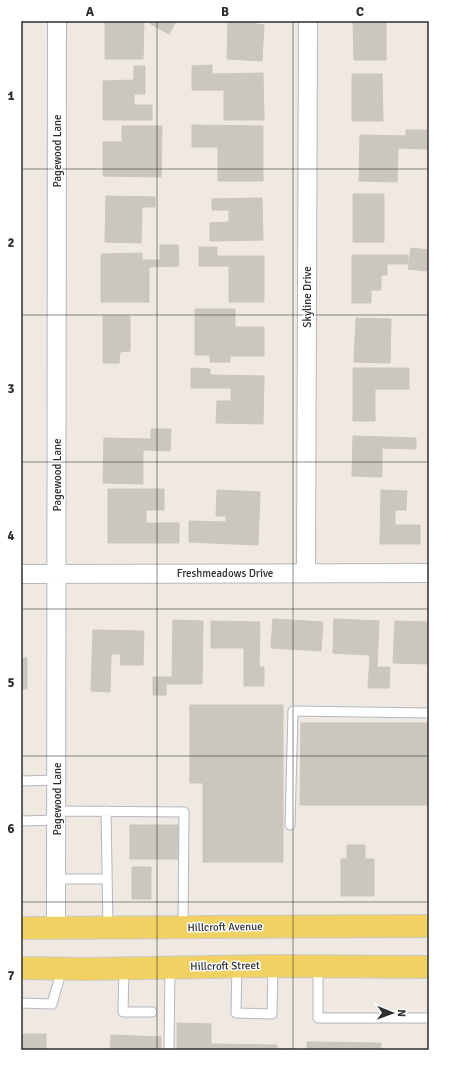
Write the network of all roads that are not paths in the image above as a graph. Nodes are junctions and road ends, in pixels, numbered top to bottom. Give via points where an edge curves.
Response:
1 (57, 21) edge
2 (308, 21) edge
3 (306, 573) junction
4 (429, 573) edge
5 (21, 574) edge
6 (57, 574) junction
7 (429, 712) edge
8 (57, 780) junction
9 (21, 781) edge
10 (106, 811) junction
11 (57, 815) junction
12 (21, 821) edge
13 (290, 825) dead end
14 (56, 879) junction
15 (107, 879) junction
16 (429, 926) edge
17 (21, 928) edge
18 (108, 928) junction
19 (183, 928) junction
20 (56, 929) junction
21 (238, 966) junction
22 (273, 966) junction
23 (318, 966) junction
24 (170, 967) junction
25 (429, 967) edge
26 (21, 968) edge
27 (124, 968) junction
28 (62, 969) junction
29 (21, 1003) edge
30 (152, 1012) dead end
31 (429, 1018) edge
32 (169, 1050) edge

1 - 6 street, Pagewood Lane
2 - 3 street, Skyline Drive
3 - 4 street, Freshmeadows Drive
3 - 6 street, Freshmeadows Drive
5 - 6 street, Freshmeadows Drive
6 - 8 street, Pagewood Lane
7 - 13 lane via 293,711
8 - 9 lane
8 - 11 street, Pagewood Lane
10 - 11 lane
10 - 15 lane
10 - 19 lane via 184,812
11 - 12 lane
11 - 14 street, Pagewood Lane
14 - 15 lane
14 - 20 street, Pagewood Lane
15 - 18 lane
16 - 19 main road, Hillcroft Avenue
17 - 20 main road, Hillcroft Avenue
18 - 19 main road, Hillcroft Avenue
18 - 20 main road, Hillcroft Avenue
21 - 22 main road, Hillcroft Street
21 - 22 lane via 236,1013 272,1014
21 - 24 main road, Hillcroft Street
22 - 23 main road, Hillcroft Street
23 - 25 main road, Hillcroft Street
23 - 31 lane via 318,1018
24 - 27 main road, Hillcroft Street
24 - 32 lane
26 - 28 main road, Hillcroft Street
27 - 28 main road, Hillcroft Street
27 - 30 lane via 122,1012
28 - 29 lane via 52,1004

